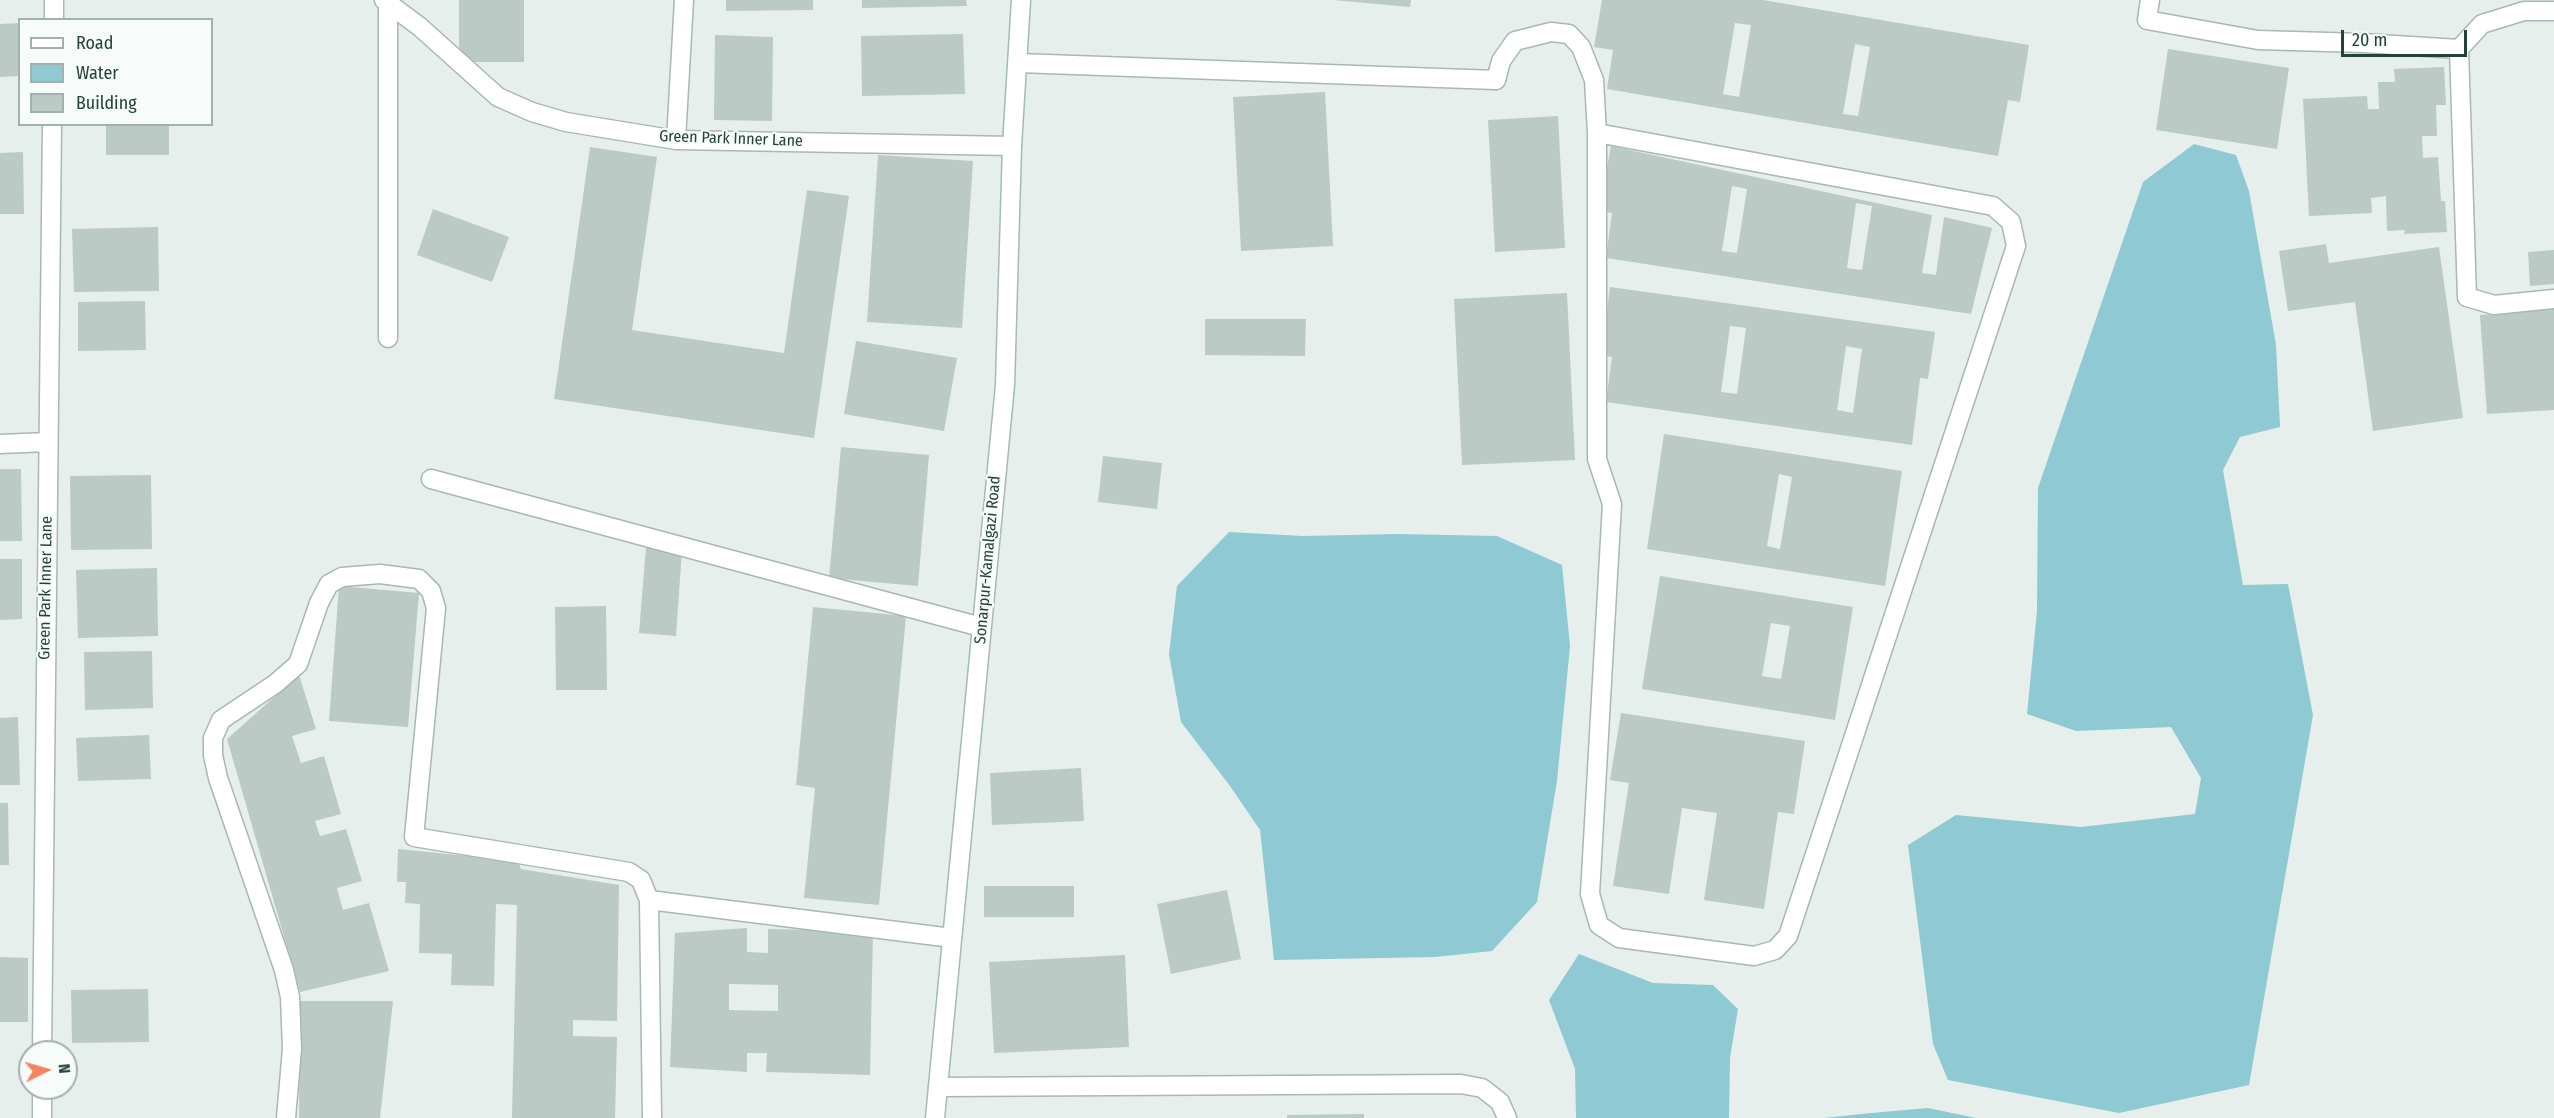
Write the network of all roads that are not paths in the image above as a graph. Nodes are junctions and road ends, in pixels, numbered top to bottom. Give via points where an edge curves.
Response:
1 (54, 0) edge
2 (684, 0) edge
3 (1022, 0) edge
4 (2150, 0) edge
5 (387, 1) edge
6 (2554, 11) edge
7 (54, 18) edge
8 (2459, 49) junction
9 (1018, 63) junction
10 (52, 126) edge
11 (1597, 132) junction
12 (676, 140) junction
13 (1012, 146) junction
14 (2554, 299) edge
15 (388, 338) dead end
16 (48, 442) junction
17 (0, 444) edge
18 (431, 479) dead end
19 (981, 627) junction
20 (649, 900) junction
21 (952, 938) junction
22 (42, 1040) edge
23 (938, 1087) junction
24 (42, 1100) edge
25 (42, 1118) edge
26 (286, 1118) edge
27 (652, 1118) edge
28 (935, 1118) edge
29 (1507, 1118) edge

1 - 7 street
2 - 12 street
3 - 9 street, Sonarpur-Kamalgazi Road
4 - 8 street via 2147,20 2258,40
5 - 12 street, Green Park Inner Lane via 498,97 566,122
5 - 15 street
6 - 8 street via 2524,10 2482,24
8 - 14 street via 2467,297 2494,305
9 - 11 street via 1496,80 1501,61 1515,40 1551,32 1569,34 1581,47 1594,80
9 - 13 street, Sonarpur-Kamalgazi Road
10 - 16 street, Green Park Inner Lane
11 - 11 street via 1597,459 1612,504 1590,894 1599,924 1619,938 1754,956 1775,950 1788,936 2016,246 2011,222 1993,206
12 - 13 street, Green Park Inner Lane
13 - 19 street, Sonarpur-Kamalgazi Road via 1005,385
16 - 17 street
16 - 22 street, Green Park Inner Lane
18 - 19 street
19 - 21 street, Sonarpur-Kamalgazi Road
20 - 21 street
20 - 26 street via 641,880 629,872 414,837 436,608 430,591 419,579 380,574 342,578 329,584 298,664 221,720 213,738 218,778 285,970 292,1049
20 - 27 street
21 - 23 street, Sonarpur-Kamalgazi Road
23 - 28 street, Sonarpur-Kamalgazi Road
23 - 29 street via 1461,1084 1482,1088 1500,1102
24 - 25 street

